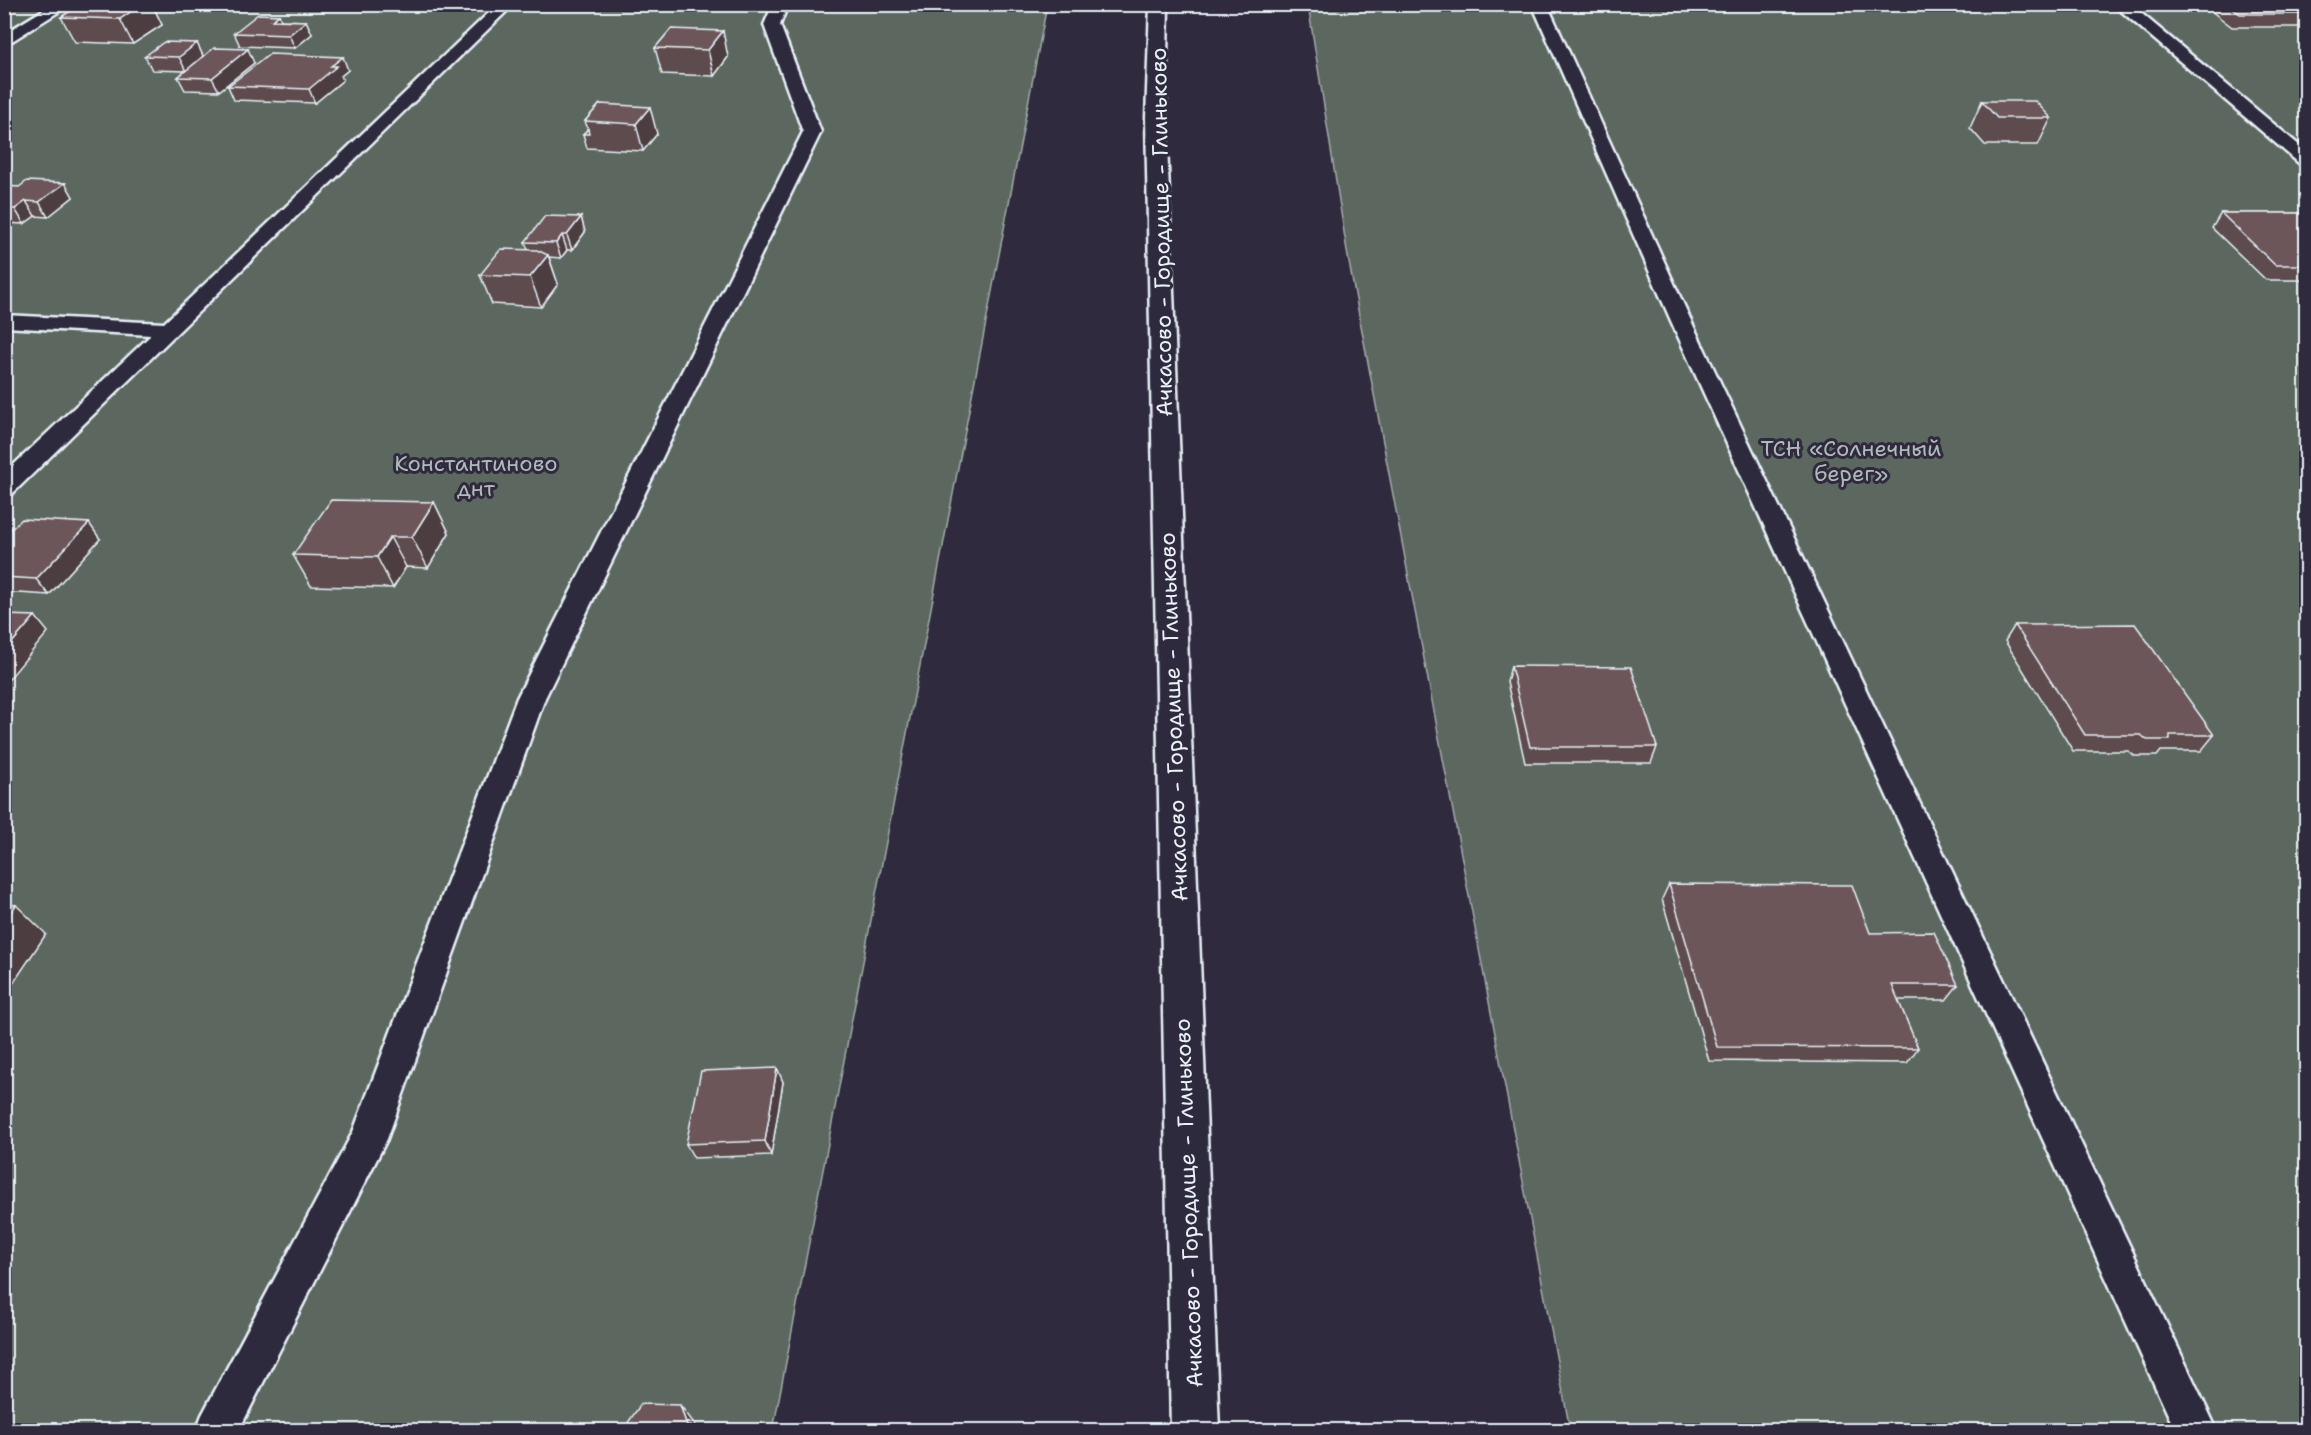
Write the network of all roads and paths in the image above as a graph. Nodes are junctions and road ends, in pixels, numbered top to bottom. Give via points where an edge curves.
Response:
1 (64, 4) edge
2 (507, 4) edge
3 (781, 4) edge
4 (1159, 4) edge
5 (1539, 4) edge
6 (2120, 4) edge
7 (4, 41) edge
8 (2307, 160) edge
9 (4, 321) edge
10 (167, 329) junction
11 (4, 488) edge
12 (217, 1431) edge
13 (1195, 1431) edge
14 (2196, 1431) edge

1 - 7 lane
2 - 10 lane
3 - 12 lane via 772,25 812,132 531,698 369,1138
4 - 13 street, Ачкасово - Городище - Глиньково via 1156,118
5 - 14 lane via 1682,323
6 - 8 lane
9 - 10 lane
10 - 11 lane

